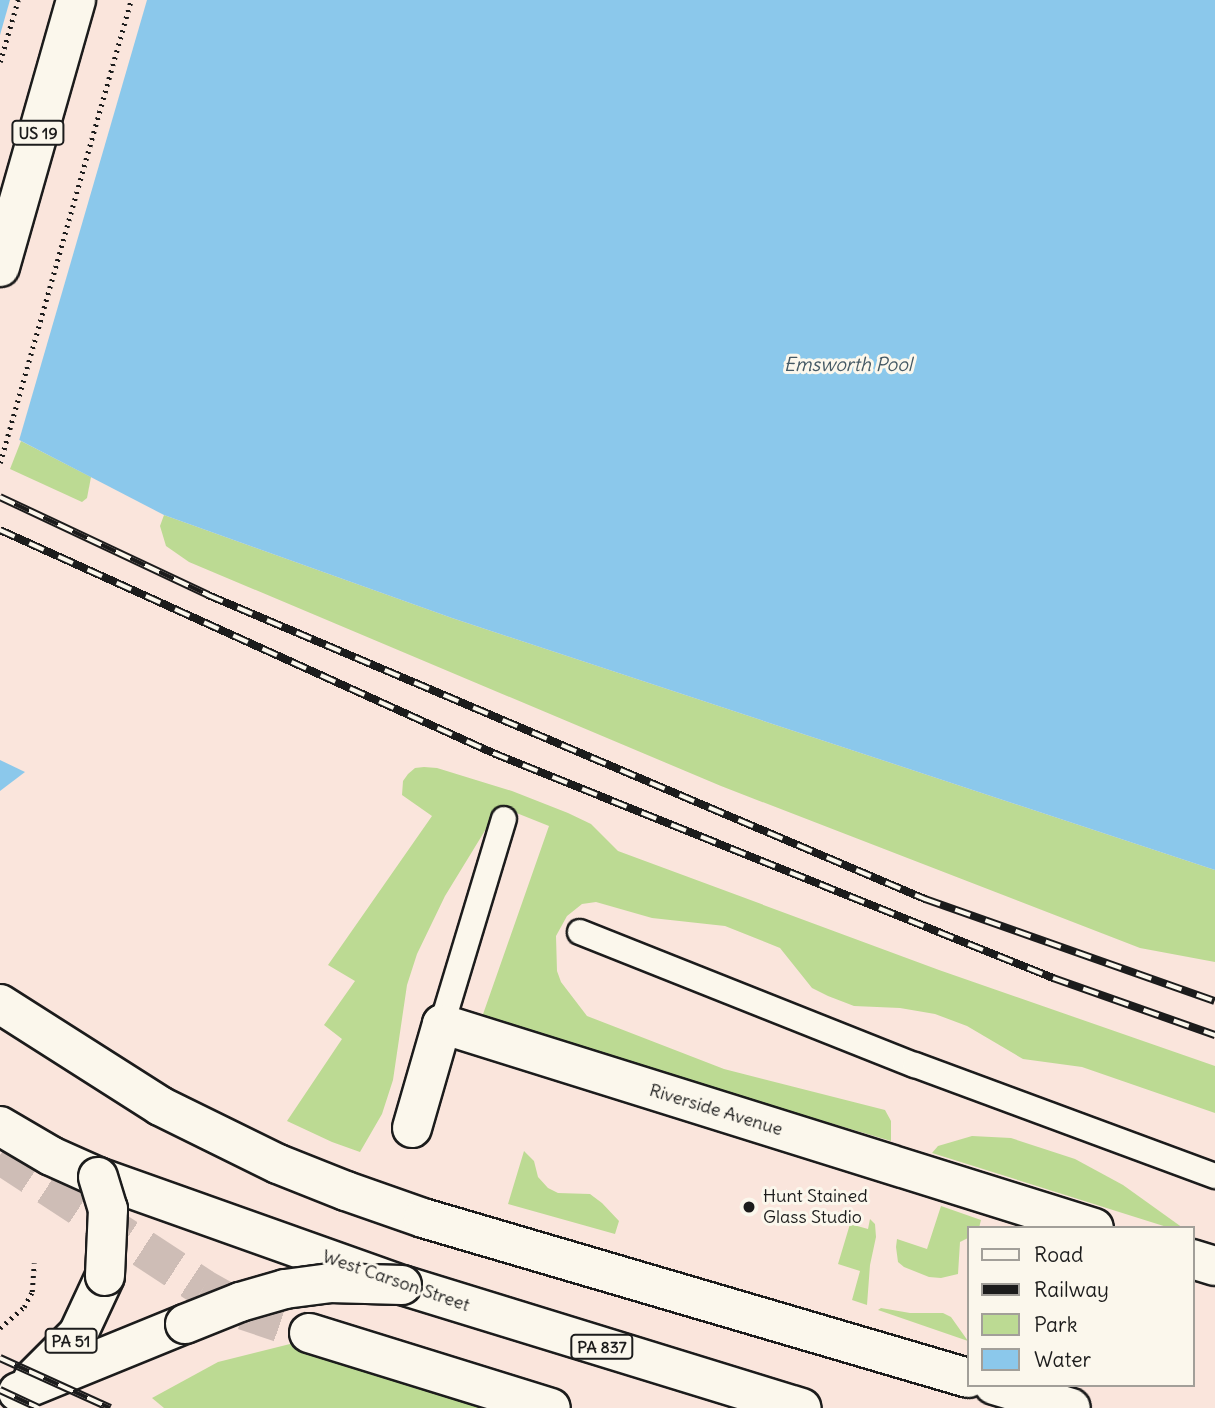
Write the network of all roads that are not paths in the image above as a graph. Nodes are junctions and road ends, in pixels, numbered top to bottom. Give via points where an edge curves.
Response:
1 (76, 0) edge
2 (0, 267) edge
3 (504, 819) dead end
4 (580, 932) dead end
5 (0, 1004) edge
6 (442, 1024) junction
7 (0, 1126) edge
8 (412, 1128) dead end
9 (1215, 1176) edge
10 (98, 1177) junction
11 (1088, 1226) edge
12 (1194, 1260) edge
13 (1215, 1266) edge
14 (402, 1285) junction
15 (309, 1334) tunnel mouth
16 (967, 1378) edge
17 (1001, 1387) edge
18 (18, 1392) joint
19 (551, 1408) edge
20 (802, 1408) edge
21 (1071, 1408) edge

1 - 2 main road, US 19
3 - 6 lane
4 - 9 lane via 915,1065
5 - 16 main road via 160,1106 346,1191 423,1218
6 - 8 main road
6 - 11 main road, Riverside Avenue
7 - 10 main road, West Carson Street
10 - 14 main road, West Carson Street / PA 837, bridge
10 - 18 main road, PA 51, bridge via 108,1209 105,1276 78,1334
12 - 13 main road
14 - 18 main road, PA 837, bridge via 330,1283 285,1289 240,1302
14 - 20 main road, West Carson Street / PA 837
15 - 19 main road
17 - 21 main road

